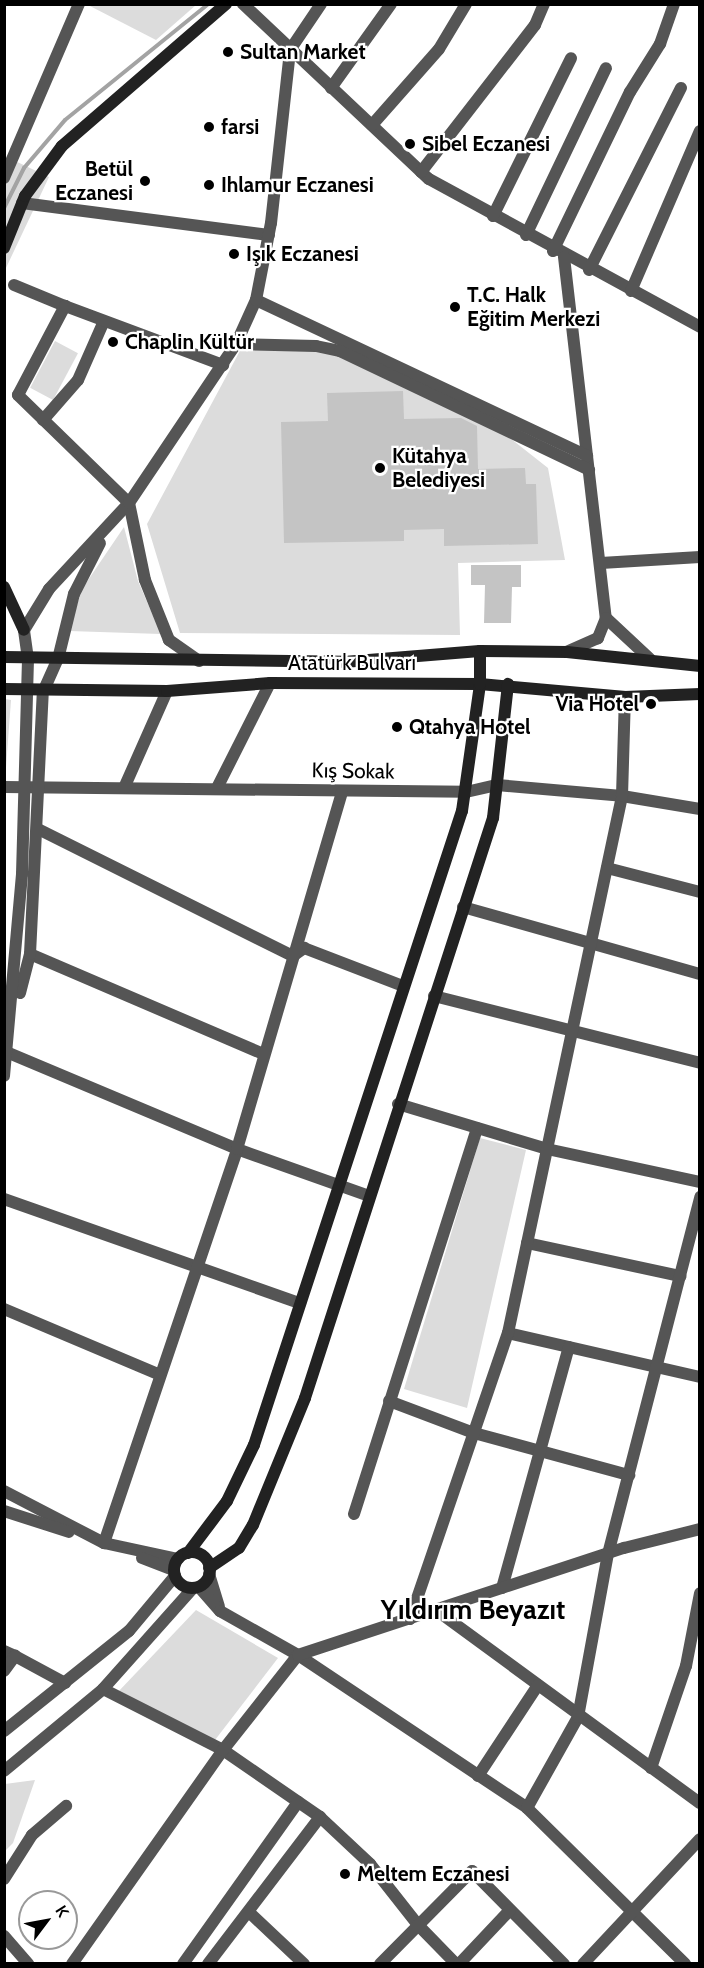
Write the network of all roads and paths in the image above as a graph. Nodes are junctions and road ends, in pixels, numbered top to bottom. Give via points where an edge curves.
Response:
1 (79, 4) edge
2 (226, 4) edge
3 (243, 4) edge
4 (321, 4) edge
5 (391, 4) edge
6 (466, 4) edge
7 (544, 4) edge
8 (674, 4) edge
9 (290, 50) junction
10 (571, 58) dead end
11 (606, 68) dead end
12 (331, 88) junction
13 (681, 88) dead end
14 (372, 125) junction
15 (699, 131) edge
16 (9, 158) edge
17 (421, 172) junction
18 (4, 178) edge
19 (22, 203) junction
20 (493, 216) junction
21 (269, 235) junction
22 (526, 235) junction
23 (4, 248) edge
24 (559, 254) junction
25 (589, 270) junction
26 (14, 285) dead end
27 (631, 291) junction
28 (256, 300) junction
29 (64, 306) junction
30 (104, 321) junction
31 (699, 327) edge
32 (236, 344) junction
33 (223, 365) junction
34 (44, 420) junction
35 (587, 456) junction
36 (589, 470) junction
37 (129, 503) junction
38 (106, 532) junction
39 (699, 557) edge
40 (601, 563) junction
41 (4, 587) edge
42 (606, 618) junction
43 (24, 630) junction
44 (480, 651) junction
45 (567, 652) junction
46 (4, 657) edge
47 (28, 659) junction
48 (58, 659) junction
49 (650, 659) junction
50 (199, 661) junction
51 (699, 666) edge
52 (270, 683) junction
53 (480, 684) junction
54 (508, 684) junction
55 (4, 689) edge
56 (27, 690) junction
57 (167, 691) junction
58 (43, 692) junction
59 (699, 694) edge
60 (625, 697) junction
61 (497, 785) junction
62 (24, 786) junction
63 (218, 786) junction
64 (4, 787) edge
65 (40, 787) junction
66 (124, 788) junction
67 (342, 792) junction
68 (466, 792) junction
69 (622, 796) junction
70 (699, 809) edge
71 (38, 829) junction
72 (607, 868) junction
73 (699, 892) edge
74 (463, 907) junction
75 (591, 945) junction
76 (30, 954) junction
77 (292, 956) junction
78 (699, 974) edge
79 (403, 986) junction
80 (434, 996) junction
81 (12, 1022) junction
82 (572, 1031) junction
83 (7, 1052) edge
84 (263, 1054) junction
85 (699, 1063) edge
86 (4, 1076) edge
87 (398, 1104) junction
88 (477, 1128) junction
89 (237, 1149) junction
90 (547, 1149) junction
91 (699, 1182) edge
92 (336, 1188) junction
93 (369, 1196) junction
94 (699, 1197) edge
95 (4, 1199) edge
96 (527, 1243) junction
97 (197, 1268) junction
98 (680, 1276) junction
99 (300, 1303) junction
100 (4, 1309) edge
101 (508, 1334) junction
102 (569, 1347) junction
103 (657, 1368) junction
104 (160, 1375) junction
105 (699, 1377) edge
106 (389, 1401) junction
107 (474, 1433) junction
108 (540, 1452) junction
109 (629, 1475) junction
110 (4, 1491) edge
111 (4, 1511) edge
112 (354, 1514) dead end
113 (699, 1529) edge
114 (104, 1543) junction
115 (608, 1554) junction
116 (179, 1564) junction
117 (209, 1571) junction
118 (196, 1587) junction
119 (502, 1588) junction
120 (699, 1593) edge
121 (436, 1610) junction
122 (220, 1611) junction
123 (410, 1619) junction
124 (10, 1654) edge
125 (298, 1655) junction
126 (4, 1671) edge
127 (65, 1683) junction
128 (538, 1685) junction
129 (103, 1689) junction
130 (578, 1717) junction
131 (4, 1731) edge
132 (223, 1750) junction
133 (651, 1768) junction
134 (4, 1771) edge
135 (478, 1776) junction
136 (298, 1802) junction
137 (699, 1803) edge
138 (66, 1806) dead end
139 (527, 1808) junction
140 (320, 1817) junction
141 (699, 1839) edge
142 (4, 1879) edge
143 (510, 1910) junction
144 (250, 1914) junction
145 (632, 1916) junction
146 (418, 1925) junction
147 (4, 1936) edge
148 (28, 1964) edge
149 (72, 1964) edge
150 (183, 1964) edge
151 (208, 1964) edge
152 (304, 1964) edge
153 (380, 1964) edge
154 (458, 1964) edge
155 (564, 1964) edge
156 (583, 1964) edge
157 (685, 1964) edge

1 - 16 street
2 - 19 street via 62,147
3 - 9 street
4 - 9 street
5 - 12 street
6 - 14 street via 440,49
7 - 17 street via 535,25
8 - 24 street via 660,44 630,92
9 - 12 street
9 - 21 street
10 - 20 street
11 - 22 street
12 - 14 street
13 - 25 street
14 - 17 street
15 - 27 street
16 - 18 street
17 - 20 street
19 - 21 street
19 - 23 street
20 - 22 street
21 - 28 street
22 - 24 street
24 - 25 street
24 - 35 street
25 - 27 street
26 - 29 street
27 - 31 street
28 - 32 street
28 - 35 street
29 - 30 street
29 - 34 street via 18,395
30 - 33 street
30 - 34 street via 78,380
32 - 33 street
32 - 36 street via 316,346 339,351
33 - 37 street
34 - 37 street
35 - 36 street
36 - 40 street
37 - 38 street
37 - 50 street via 145,580 169,640
38 - 43 street via 49,590
38 - 48 street via 74,594
39 - 40 street
40 - 42 street
41 - 43 street
42 - 45 street via 598,638
42 - 49 street
43 - 47 street
44 - 45 street, Atatürk Bulvarı
44 - 50 street, Atatürk Bulvarı via 344,662
44 - 53 street
45 - 49 street, Atatürk Bulvarı
46 - 47 street, Atatürk Bulvarı
47 - 48 street, Atatürk Bulvarı
47 - 56 street
48 - 50 street, Atatürk Bulvarı
48 - 58 street
49 - 51 street, Atatürk Bulvarı
52 - 53 street, Atatürk Bulvarı
52 - 57 street, Atatürk Bulvarı
52 - 63 street
53 - 54 street, Atatürk Bulvarı
53 - 68 street
54 - 60 street, Atatürk Bulvarı
54 - 61 street
55 - 56 street, Atatürk Bulvarı
56 - 58 street, Atatürk Bulvarı
56 - 62 street
57 - 58 street, Atatürk Bulvarı
57 - 66 street
58 - 65 street
59 - 60 street, Atatürk Bulvarı
60 - 69 street
61 - 68 street, Kış Sokak
61 - 69 street, Kış Sokak
61 - 74 street via 492,818
62 - 64 street, Kış Sokak
62 - 65 street, Kış Sokak
62 - 81 street
63 - 66 street, Kış Sokak
63 - 67 street, Kış Sokak
65 - 66 street, Kış Sokak
65 - 71 street
67 - 68 street, Kış Sokak
67 - 77 street
68 - 79 street
69 - 70 street, Kış Sokak
69 - 72 street
71 - 76 street
71 - 77 street
72 - 73 street
72 - 75 street
74 - 75 street
74 - 80 street
75 - 78 street
75 - 82 street
76 - 81 street
76 - 84 street
77 - 79 street via 304,948
77 - 84 street
79 - 92 street
80 - 82 street
80 - 87 street
81 - 83 street
82 - 85 street
82 - 90 street
83 - 86 street
83 - 89 street
84 - 89 street
87 - 88 street
87 - 93 street
88 - 90 street
88 - 106 street
89 - 92 street
89 - 97 street
90 - 91 street
90 - 96 street
92 - 93 street
92 - 99 street
93 - 117 street via 305,1398 254,1525 239,1548
94 - 98 street
95 - 97 street
96 - 98 street
96 - 101 street
97 - 99 street
97 - 104 street
98 - 103 street
99 - 116 street via 241,1475
100 - 104 street
101 - 102 street
101 - 107 street
102 - 103 street
102 - 108 street
103 - 105 street
103 - 109 street
104 - 114 street
106 - 107 street
106 - 112 street
107 - 108 street
107 - 123 street
108 - 109 street
108 - 119 street
109 - 115 street
110 - 114 street
111 - 114 street
113 - 115 street
114 - 116 street
115 - 119 street
115 - 130 street
116 - 117 street via 199,1554
116 - 118 street via 182,1585
116 - 127 street via 129,1631
117 - 118 street
117 - 122 street
118 - 122 street
118 - 129 street
119 - 121 street
120 - 133 street via 686,1666
121 - 123 street
121 - 128 street
122 - 125 street
123 - 125 street
124 - 126 street
124 - 127 street
125 - 132 street
125 - 135 street
127 - 131 street
128 - 130 street
128 - 135 street
129 - 132 street
129 - 134 street
130 - 133 street
130 - 139 street
132 - 136 street
132 - 149 street
133 - 137 street
135 - 139 street
136 - 140 street
136 - 150 street
138 - 142 street via 32,1835
139 - 145 street
140 - 144 street
140 - 146 street via 370,1864
141 - 145 street
143 - 146 street via 472,1871
143 - 154 street
143 - 155 street
144 - 151 street
144 - 152 street
145 - 156 street
145 - 157 street
146 - 153 street
146 - 154 street
147 - 148 street

